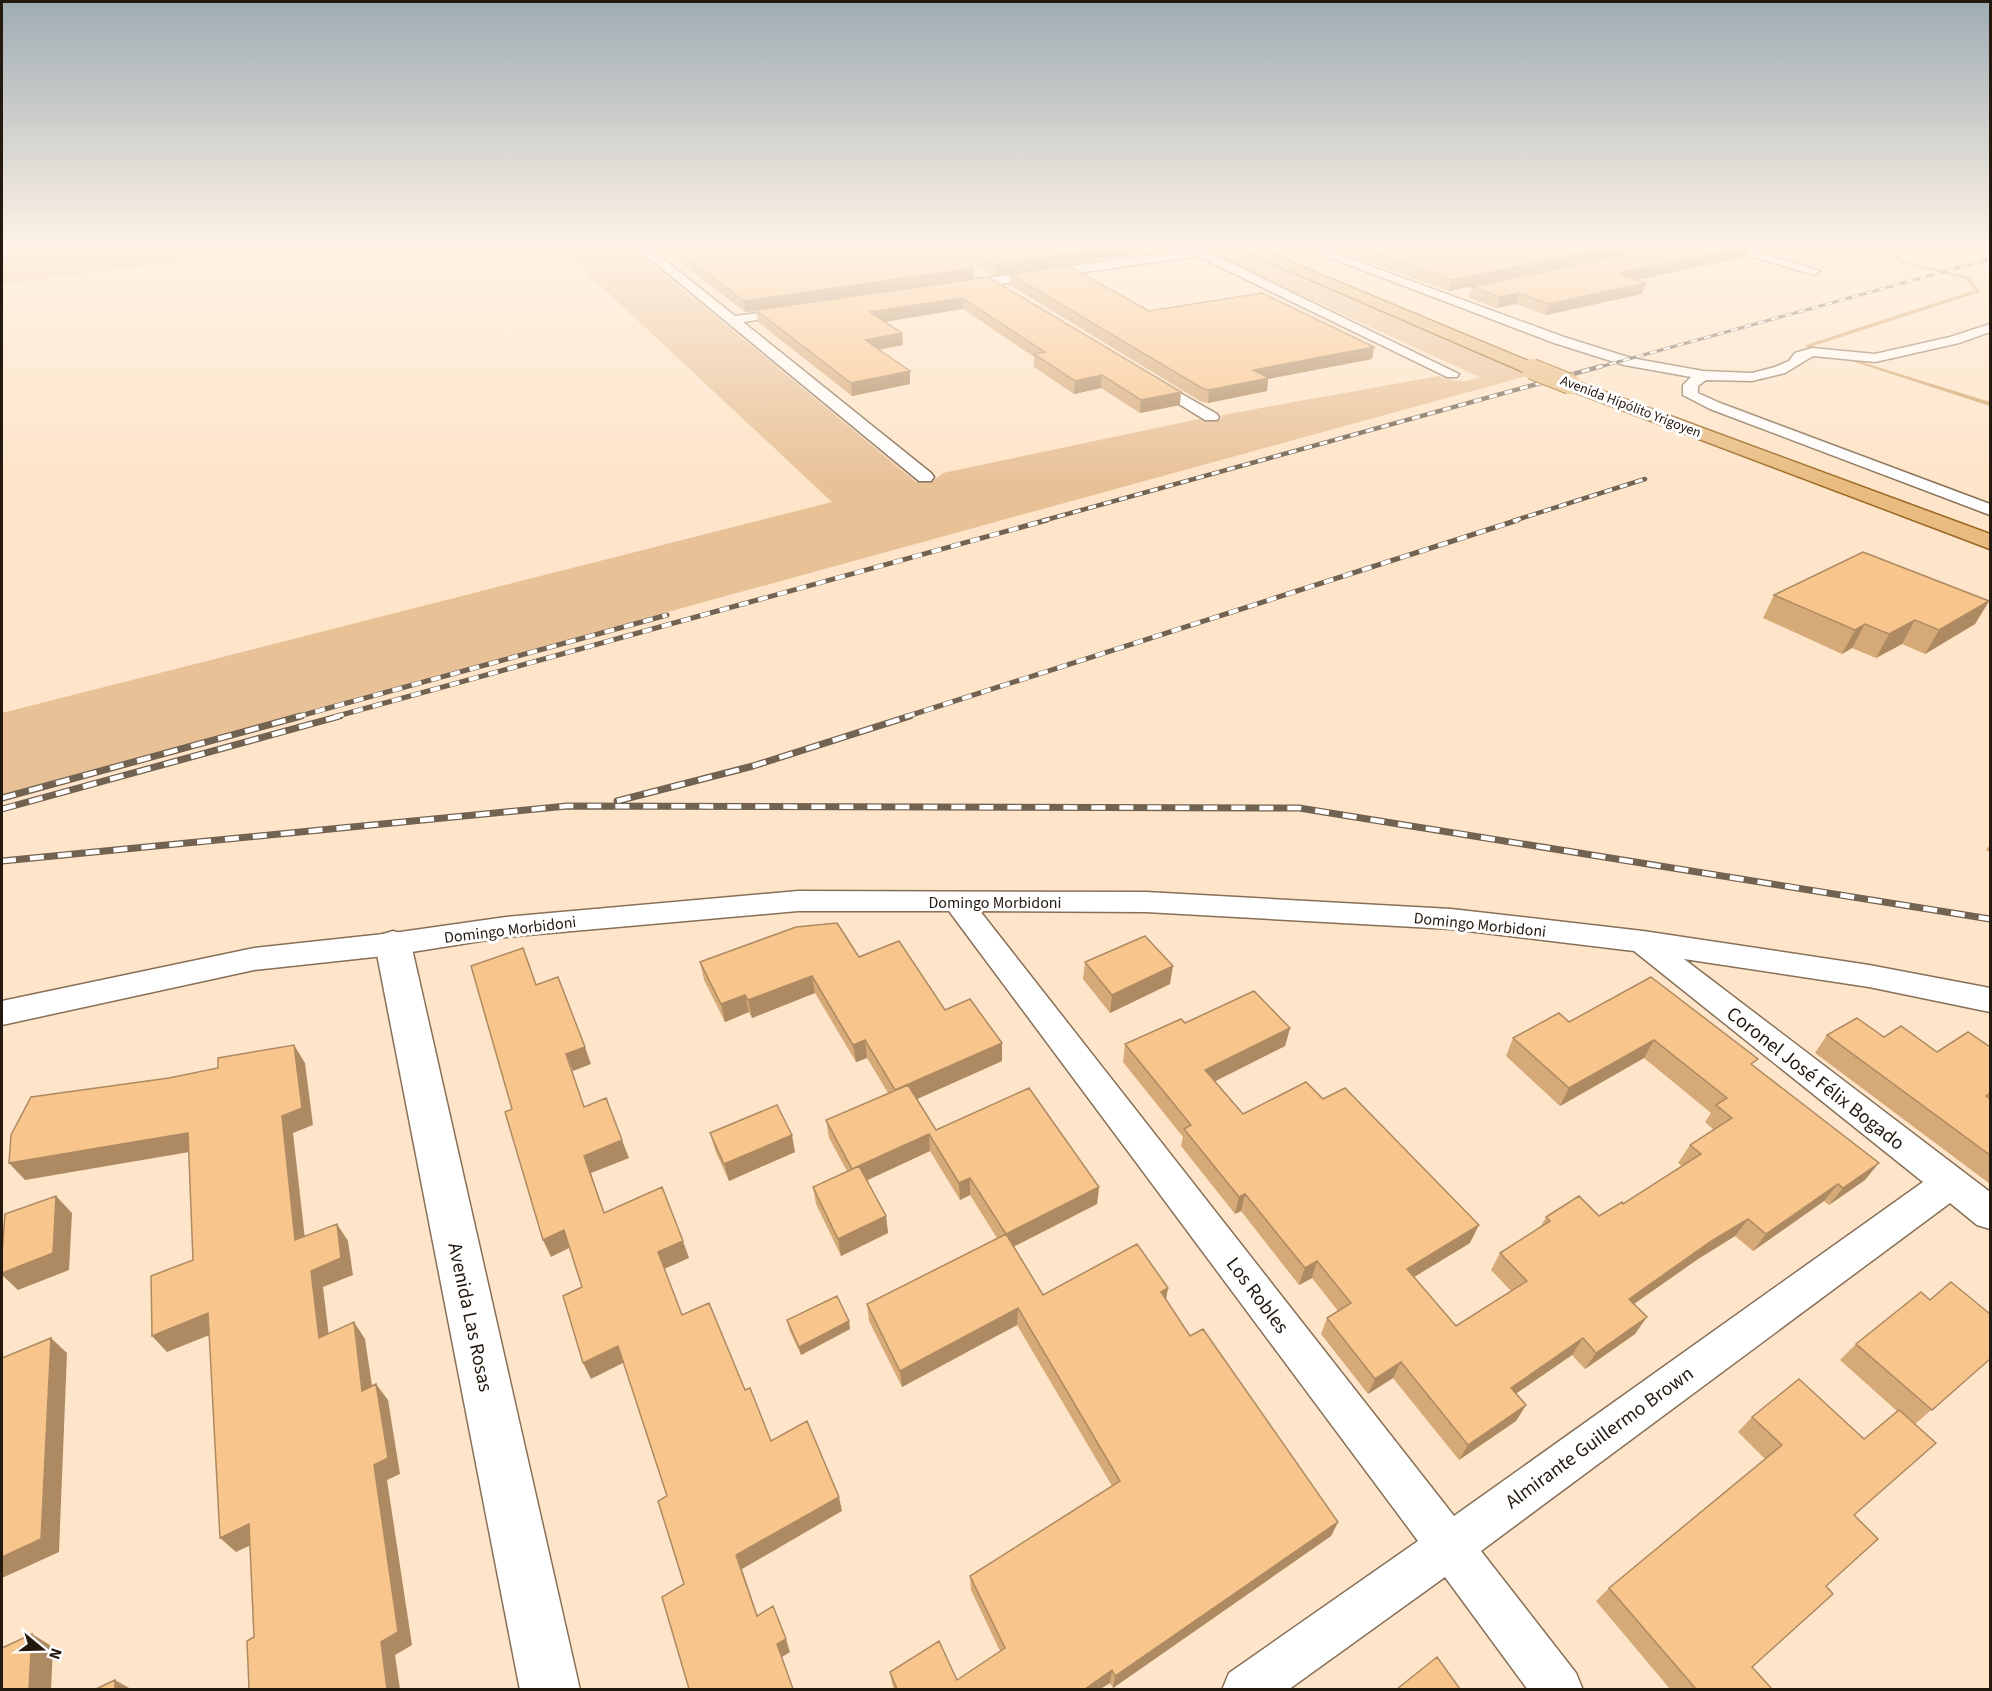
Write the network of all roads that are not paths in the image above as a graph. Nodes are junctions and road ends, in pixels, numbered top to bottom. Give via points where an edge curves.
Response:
1 (739, 326) edge
2 (1352, 326) edge
3 (1430, 326) edge
4 (1520, 326) edge
5 (1990, 328) edge
6 (1954, 340) junction
7 (1981, 347) dead end
8 (1140, 374) edge
9 (1452, 374) dead end
10 (1703, 375) junction
11 (1211, 417) dead end
12 (925, 477) dead end
13 (1990, 510) edge
14 (1990, 542) edge
15 (957, 902) junction
16 (1642, 942) junction
17 (393, 944) junction
18 (1990, 1000) edge
19 (2, 1013) edge
20 (1950, 1183) junction
21 (1990, 1212) edge
22 (1450, 1546) junction
23 (550, 1689) edge
24 (1246, 1689) edge
25 (1559, 1689) edge

1 - 12 street
2 - 9 street
3 - 14 main road, Avenida Hipólito Yrigoyen, bridge via 1570,384
4 - 10 street via 1629,362
5 - 6 street
6 - 7 street
6 - 10 street via 1875,358 1812,352 1780,370 1752,377
8 - 11 street
10 - 13 street, Avenida Hipólito Yrigoyen via 1690,385 1691,395
15 - 16 street, Domingo Morbidoni via 1146,902 1451,919
15 - 17 street, Domingo Morbidoni via 798,901 506,927
15 - 22 street, Los Robles
16 - 18 street, Domingo Morbidoni via 1869,976
16 - 20 street, Coronel José Félix Bogado
17 - 19 street, Domingo Morbidoni via 254,959
17 - 23 street, Avenida Las Rosas
20 - 21 street, Coronel José Félix Bogado
20 - 22 street, Almirante Guillermo Brown
22 - 24 street, Almirante Guillermo Brown
22 - 25 street, Los Robles

